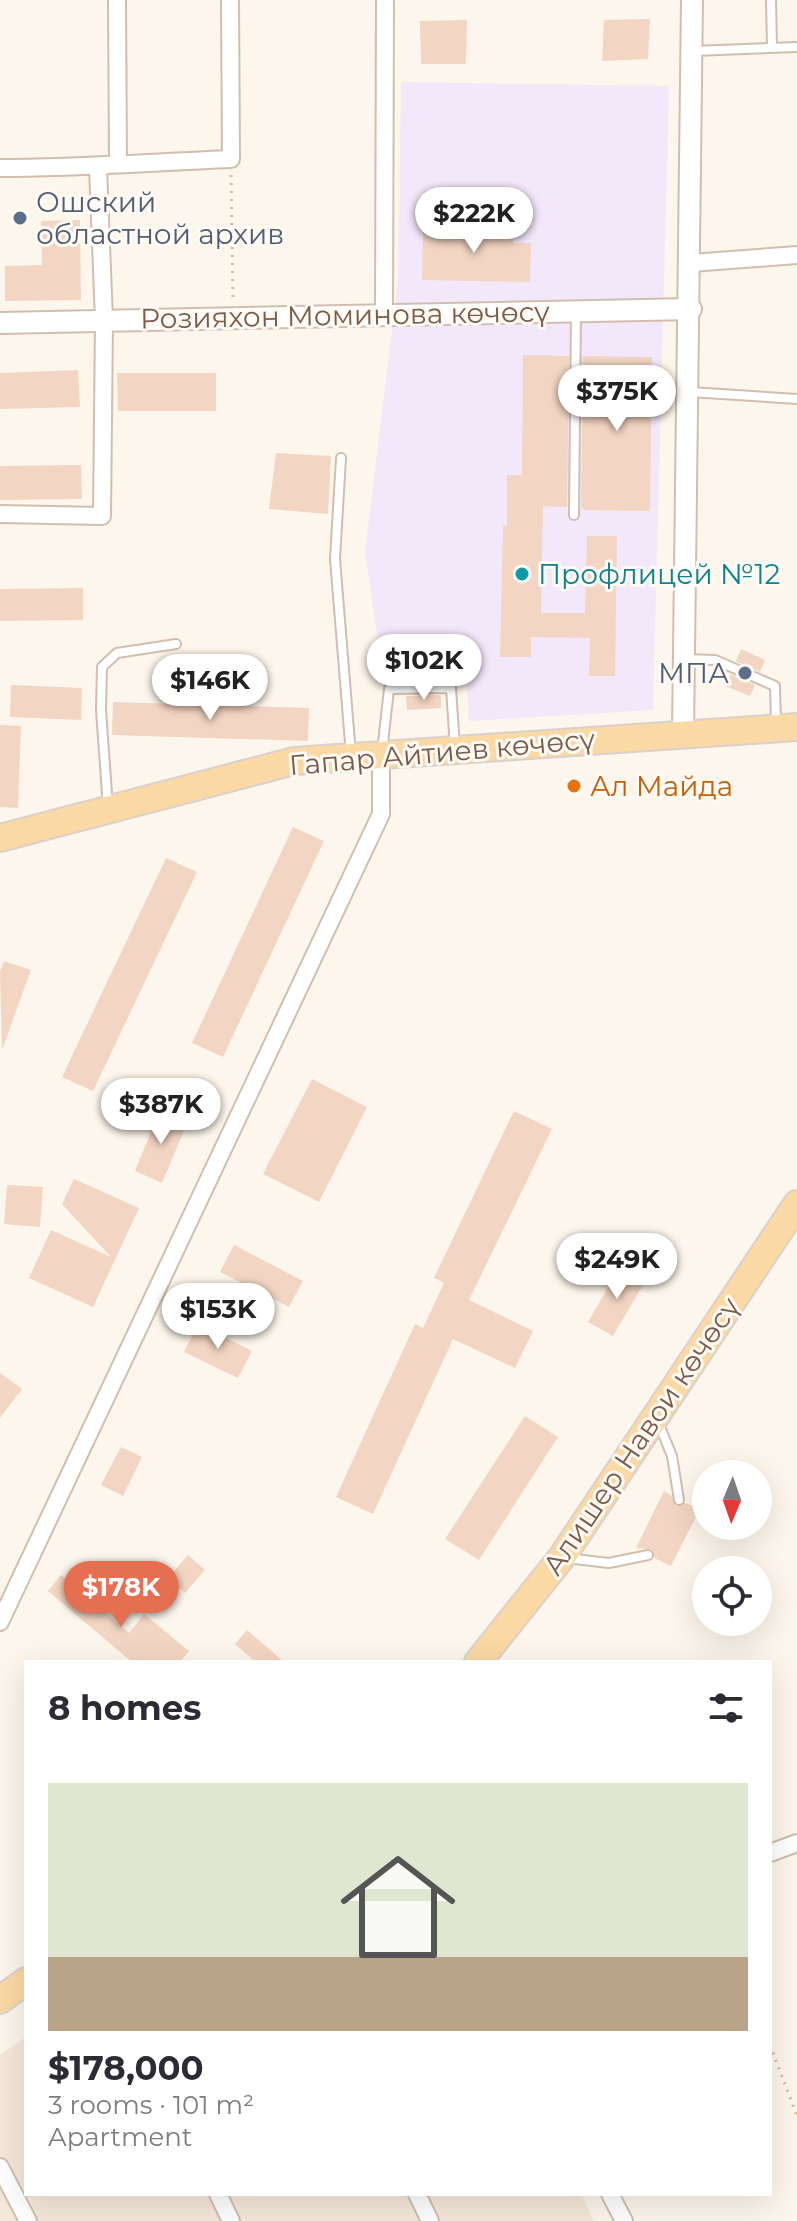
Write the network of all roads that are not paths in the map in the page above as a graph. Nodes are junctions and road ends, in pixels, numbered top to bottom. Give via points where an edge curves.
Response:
1 (117, 0) edge
2 (230, 0) edge
3 (385, 0) edge
4 (692, 0) edge
5 (771, 0) edge
6 (772, 47) junction
7 (797, 47) edge
8 (692, 51) junction
9 (118, 163) junction
10 (0, 168) edge
11 (98, 168) junction
12 (797, 255) edge
13 (691, 263) junction
14 (691, 309) junction
15 (576, 311) junction
16 (384, 314) junction
17 (104, 320) junction
18 (0, 323) edge
19 (690, 392) junction
20 (797, 399) edge
21 (341, 458) dead end
22 (0, 514) edge
23 (574, 515) dead end
24 (176, 644) dead end
25 (682, 659) junction
26 (786, 727) edge
27 (683, 733) junction
28 (455, 749) junction
29 (381, 754) junction
30 (351, 756) junction
31 (108, 808) junction
32 (0, 838) edge
33 (797, 1204) edge
34 (656, 1418) junction
35 (679, 1500) dead end
36 (648, 1555) dead end
37 (562, 1557) junction
38 (0, 1622) edge
39 (480, 1660) edge
40 (797, 1843) edge
41 (772, 1852) edge
42 (24, 1982) edge
43 (0, 2000) edge
44 (0, 2167) edge
45 (219, 2196) edge
46 (418, 2196) edge
47 (611, 2196) edge
48 (28, 2221) edge
49 (231, 2221) edge
50 (430, 2221) edge
51 (624, 2221) edge

1 - 9 street
2 - 9 street via 231,159
3 - 16 street
4 - 8 street
5 - 6 lane
6 - 7 lane
6 - 8 lane
8 - 13 street
9 - 11 street
10 - 11 street
11 - 17 street
12 - 13 street
13 - 14 street
14 - 15 street, Розияхон Моминова көчөсү
14 - 19 street
15 - 16 street, Розияхон Моминова көчөсү
15 - 23 lane
16 - 17 street, Розияхон Моминова көчөсү
17 - 18 street, Розияхон Моминова көчөсү
17 - 22 street via 102,516
19 - 20 lane
19 - 25 street
21 - 30 lane via 335,559
24 - 31 lane via 117,653 102,667
25 - 26 lane via 715,660 775,686
25 - 27 street
26 - 27 main road, Гапар Айтиев көчөсү
27 - 28 main road, Гапар Айтиев көчөсү
28 - 29 main road, Гапар Айтиев көчөсү
28 - 29 lane via 451,688 389,689
29 - 30 main road, Гапар Айтиев көчөсү
29 - 38 street via 381,814
30 - 31 main road, Гапар Айтиев көчөсү via 294,761
31 - 32 main road, Гапар Айтиев көчөсү
33 - 34 main road, Алишер Навои көчөсү
34 - 35 lane via 672,1456
34 - 37 main road, Алишер Навои көчөсү
36 - 37 lane via 609,1563
37 - 39 main road, Алишер Навои көчөсү
40 - 41 street
42 - 43 main road
44 - 48 street
45 - 49 street
46 - 50 street
47 - 51 street

